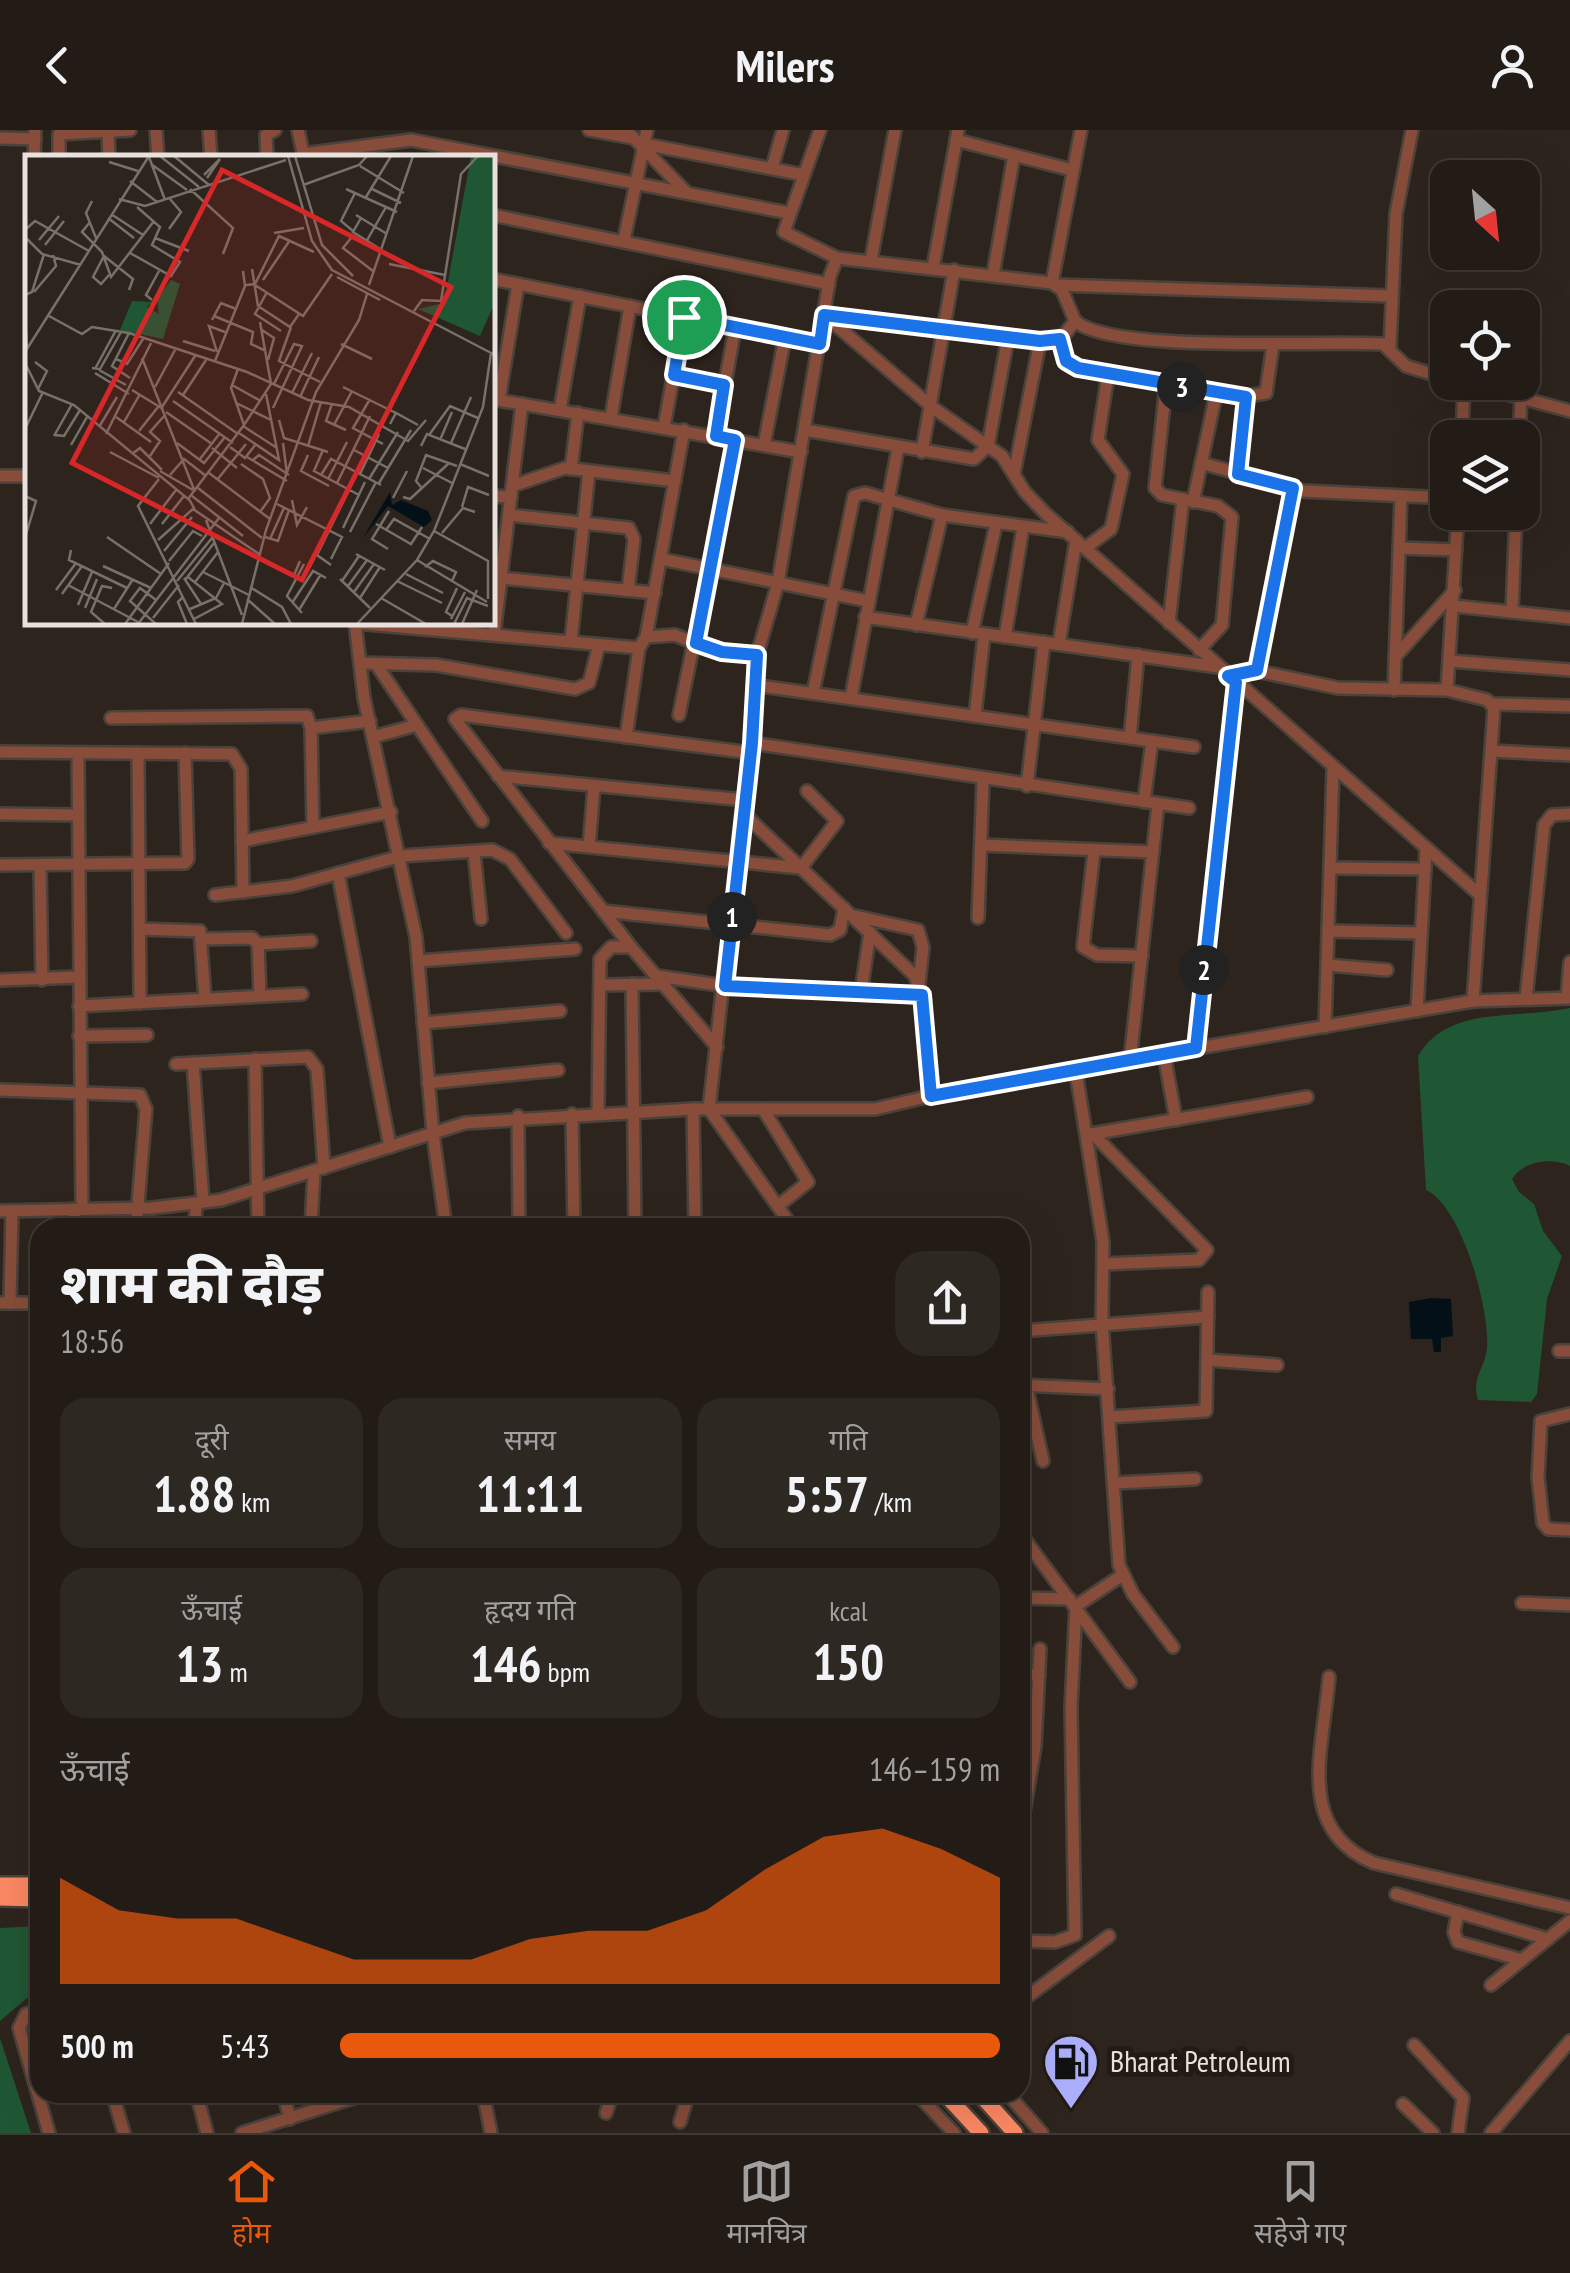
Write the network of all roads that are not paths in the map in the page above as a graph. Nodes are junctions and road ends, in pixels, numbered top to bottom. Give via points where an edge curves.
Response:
1 (130, 130) edge
2 (156, 130) edge
3 (210, 130) edge
4 (298, 130) edge
5 (450, 130) edge
6 (588, 130) edge
7 (783, 130) edge
8 (820, 130) edge
9 (895, 130) edge
10 (1081, 130) edge
11 (1412, 130) edge
12 (108, 131) edge
13 (270, 131) edge
14 (58, 132) edge
15 (35, 135) edge
16 (403, 135) edge
17 (957, 135) edge
18 (639, 136) edge
19 (0, 138) edge
20 (447, 145) junction
21 (345, 152) edge
22 (1014, 154) junction
23 (158, 155) edge
24 (211, 155) edge
25 (266, 155) edge
26 (304, 155) edge
27 (314, 155) edge
28 (772, 168) junction
29 (1072, 170) junction
30 (804, 175) junction
31 (636, 183) junction
32 (687, 193) junction
33 (789, 213) junction
34 (495, 216) edge
35 (624, 240) junction
36 (836, 258) junction
37 (871, 260) junction
38 (934, 268) junction
39 (954, 270) junction
40 (992, 275) junction
41 (495, 280) edge
42 (518, 284) junction
43 (828, 284) junction
44 (1055, 284) junction
45 (580, 296) junction
46 (1392, 296) junction
47 (630, 306) junction
48 (824, 315) junction
49 (684, 317) junction
50 (1075, 321) junction
51 (735, 327) junction
52 (945, 329) junction
53 (785, 337) junction
54 (1008, 337) junction
55 (1060, 339) junction
56 (1040, 341) junction
57 (820, 344) junction
58 (1273, 344) junction
59 (1390, 347) junction
60 (1430, 373) edge
61 (1108, 374) junction
62 (674, 375) junction
63 (1166, 384) junction
64 (724, 385) junction
65 (1216, 394) junction
66 (1246, 397) junction
67 (496, 399) edge
68 (1529, 400) edge
69 (522, 404) junction
70 (932, 407) junction
71 (560, 410) junction
72 (1570, 411) edge
73 (578, 413) junction
74 (611, 418) junction
75 (664, 427) junction
76 (684, 430) junction
77 (805, 430) junction
78 (716, 436) junction
79 (735, 440) junction
80 (764, 445) junction
81 (988, 446) junction
82 (898, 448) junction
83 (802, 452) junction
84 (922, 452) junction
85 (1201, 463) junction
86 (571, 469) junction
87 (589, 471) junction
88 (1014, 474) junction
89 (1238, 474) junction
90 (675, 481) junction
91 (1293, 488) junction
92 (512, 491) junction
93 (495, 495) edge
94 (1401, 496) junction
95 (1430, 497) edge
96 (1188, 500) junction
97 (890, 501) junction
98 (509, 515) junction
99 (942, 515) junction
100 (582, 522) junction
101 (996, 524) junction
102 (1023, 528) junction
103 (1457, 530) edge
104 (1515, 530) edge
105 (1076, 540) junction
106 (1399, 548) junction
107 (1456, 550) junction
108 (661, 559) junction
109 (712, 570) junction
110 (497, 576) edge
111 (778, 583) junction
112 (574, 585) junction
113 (628, 590) junction
114 (1455, 590) junction
115 (655, 593) junction
116 (832, 594) junction
117 (868, 601) junction
118 (1570, 603) edge
119 (1454, 606) junction
120 (1512, 612) junction
121 (495, 615) edge
122 (865, 617) junction
123 (1570, 618) edge
124 (1169, 623) junction
125 (355, 625) edge
126 (410, 625) edge
127 (495, 625) edge
128 (437, 626) edge
129 (916, 626) junction
130 (978, 634) junction
131 (494, 635) junction
132 (1005, 637) junction
133 (570, 641) junction
134 (1044, 642) junction
135 (643, 643) junction
136 (696, 643) junction
137 (600, 644) junction
138 (1059, 644) junction
139 (1199, 650) junction
140 (757, 655) junction
141 (1138, 655) junction
142 (1395, 658) junction
143 (1449, 660) junction
144 (360, 663) junction
145 (376, 664) junction
146 (1257, 670) junction
147 (1570, 670) edge
148 (1227, 675) junction
149 (754, 685) junction
150 (1394, 690) junction
151 (1448, 690) junction
152 (812, 693) junction
153 (850, 698) junction
154 (1492, 704) junction
155 (1570, 706) edge
156 (679, 715) dead end
157 (975, 716) junction
158 (111, 718) dead end
159 (370, 721) junction
160 (417, 724) junction
161 (1035, 724) junction
162 (312, 728) junction
163 (373, 736) junction
164 (626, 737) junction
165 (1130, 738) junction
166 (1152, 741) junction
167 (1194, 747) dead end
168 (752, 748) junction
169 (1492, 751) junction
170 (0, 752) edge
171 (78, 753) junction
172 (138, 753) junction
173 (186, 753) junction
174 (1570, 755) edge
175 (1334, 769) junction
176 (498, 776) junction
177 (983, 780) junction
178 (594, 786) junction
179 (1027, 786) junction
180 (807, 791) dead end
181 (1144, 802) junction
182 (1158, 804) junction
183 (743, 806) junction
184 (1189, 808) dead end
185 (391, 812) junction
186 (0, 814) edge
187 (1570, 814) edge
188 (78, 815) junction
189 (482, 821) dead end
190 (313, 827) junction
191 (242, 841) junction
192 (549, 843) junction
193 (981, 845) junction
194 (589, 847) junction
195 (1426, 849) junction
196 (1094, 851) junction
197 (474, 852) junction
198 (1153, 852) junction
199 (400, 856) junction
200 (737, 863) junction
201 (0, 865) edge
202 (40, 865) junction
203 (78, 865) junction
204 (140, 865) junction
205 (801, 868) junction
206 (1330, 868) junction
207 (1425, 869) junction
208 (338, 873) junction
209 (243, 892) junction
210 (215, 895) dead end
211 (1480, 895) junction
212 (603, 911) junction
213 (848, 912) junction
214 (978, 918) dead end
215 (481, 919) dead end
216 (731, 926) junction
217 (140, 930) junction
218 (870, 932) junction
219 (1328, 932) junction
220 (566, 933) dead end
221 (1422, 933) junction
222 (202, 940) junction
223 (311, 941) dead end
224 (258, 944) junction
225 (632, 947) junction
226 (575, 949) dead end
227 (1142, 956) junction
228 (418, 960) junction
229 (1570, 962) edge
230 (1327, 965) junction
231 (1387, 970) dead end
232 (78, 977) junction
233 (0, 980) edge
234 (42, 980) junction
235 (660, 980) junction
236 (632, 984) junction
237 (600, 985) junction
238 (725, 986) junction
239 (920, 989) junction
240 (861, 992) junction
241 (302, 994) dead end
242 (260, 996) junction
243 (1526, 998) junction
244 (1568, 998) edge
245 (205, 999) junction
246 (1473, 1001) junction
247 (140, 1003) junction
248 (78, 1006) junction
249 (560, 1011) dead end
250 (1417, 1011) junction
251 (424, 1023) junction
252 (1325, 1027) junction
253 (147, 1035) dead end
254 (79, 1036) junction
255 (717, 1047) junction
256 (1196, 1048) junction
257 (1164, 1054) junction
258 (255, 1059) junction
259 (1130, 1061) junction
260 (193, 1063) junction
261 (176, 1064) dead end
262 (558, 1070) dead end
263 (1076, 1072) junction
264 (428, 1083) junction
265 (0, 1090) edge
266 (80, 1091) junction
267 (931, 1096) junction
268 (1307, 1097) dead end
269 (694, 1109) junction
270 (709, 1109) junction
271 (764, 1110) junction
272 (632, 1111) junction
273 (598, 1113) junction
274 (572, 1114) junction
275 (518, 1116) junction
276 (1176, 1120) junction
277 (432, 1134) junction
278 (1090, 1135) junction
279 (390, 1147) junction
280 (319, 1170) junction
281 (260, 1189) junction
282 (199, 1202) junction
283 (778, 1206) junction
284 (138, 1208) junction
285 (78, 1209) junction
286 (6, 1211) edge
287 (76, 1218) edge
288 (137, 1218) edge
289 (197, 1218) edge
290 (259, 1218) edge
291 (312, 1218) edge
292 (445, 1218) edge
293 (520, 1218) edge
294 (574, 1218) edge
295 (634, 1218) edge
296 (696, 1218) edge
297 (786, 1218) edge
298 (1103, 1264) junction
299 (1208, 1292) dead end
300 (5, 1303) edge
301 (1208, 1317) junction
302 (1102, 1322) junction
303 (1030, 1330) edge
304 (1208, 1360) junction
305 (1277, 1364) dead end
306 (1030, 1385) edge
307 (1108, 1389) junction
308 (1030, 1412) edge
309 (1570, 1414) edge
310 (1110, 1417) junction
311 (1043, 1461) dead end
312 (1195, 1479) dead end
313 (1116, 1483) junction
314 (1570, 1530) edge
315 (1030, 1546) edge
316 (1121, 1576) junction
317 (1030, 1599) edge
318 (1072, 1603) junction
319 (1522, 1603) dead end
320 (1570, 1604) edge
321 (1172, 1647) dead end
322 (1040, 1649) dead end
323 (1030, 1675) edge
324 (1039, 1675) junction
325 (1329, 1677) dead end
326 (1130, 1682) dead end
327 (1030, 1776) edge
328 (30, 1884) edge
329 (0, 1885) edge
330 (1396, 1894) dead end
331 (0, 1898) edge
332 (30, 1899) edge
333 (1570, 1908) edge
334 (1458, 1912) junction
335 (1570, 1921) edge
336 (1109, 1936) dead end
337 (1548, 1940) junction
338 (1030, 1941) edge
339 (1522, 1960) junction
340 (1491, 1985) dead end
341 (1030, 1995) edge
342 (30, 2013) edge
343 (1570, 2040) edge
344 (1414, 2045) dead end
345 (30, 2064) edge
346 (41, 2103) edge
347 (115, 2103) edge
348 (199, 2103) edge
349 (285, 2103) edge
350 (339, 2103) edge
351 (486, 2103) edge
352 (609, 2103) edge
353 (686, 2103) edge
354 (925, 2103) edge
355 (953, 2103) edge
356 (988, 2103) edge
357 (1016, 2103) edge
358 (1403, 2104) dead end
359 (606, 2113) dead end
360 (290, 2119) junction
361 (680, 2122) dead end
362 (49, 2133) edge
363 (124, 2133) edge
364 (207, 2133) edge
365 (242, 2133) edge
366 (491, 2133) edge
367 (954, 2133) edge
368 (981, 2133) edge
369 (1015, 2133) edge
370 (1042, 2133) edge
371 (1432, 2133) edge
372 (1458, 2133) edge
373 (1491, 2133) edge

1 - 12 street
2 - 23 street
3 - 24 street
4 - 26 street
5 - 20 street
6 - 18 street
7 - 28 street
8 - 30 street
9 - 37 street
10 - 29 street
11 - 46 street via 1396,214
12 - 14 street
13 - 25 street
15 - 19 street
16 - 20 street
16 - 21 street
17 - 22 street
17 - 38 street
18 - 28 street
18 - 31 street
18 - 32 street
20 - 31 street
21 - 27 street
22 - 29 street
22 - 40 street
28 - 30 street
29 - 44 street
30 - 33 street
31 - 32 street
31 - 35 street
32 - 33 street
33 - 36 street via 786,237
34 - 35 street
35 - 43 street
36 - 37 street
36 - 43 street
37 - 38 street
38 - 39 street
39 - 40 street
39 - 52 street
40 - 44 street
41 - 42 street
42 - 45 street
42 - 67 street
43 - 48 street
44 - 46 street
44 - 50 street
45 - 47 street
45 - 71 street
46 - 59 street
47 - 49 street
47 - 74 street
48 - 52 street
48 - 57 street
48 - 70 street
49 - 51 street
49 - 62 street
50 - 55 street
50 - 58 street via 1103,334
51 - 53 street
51 - 64 street
52 - 54 street
52 - 70 street
53 - 57 street
53 - 80 street
54 - 56 street
54 - 81 street
55 - 56 street
55 - 61 street via 1070,366
56 - 88 street
57 - 77 street
58 - 59 street
58 - 66 street via 1268,388
59 - 60 street via 1406,366
61 - 63 street
61 - 105 street via 1098,440 1123,474 1111,529
62 - 64 street
62 - 75 street
63 - 65 street
63 - 96 street via 1154,484 1158,493
64 - 78 street
65 - 66 street
65 - 85 street
66 - 89 street
67 - 69 street
68 - 72 street
69 - 71 street
69 - 92 street
70 - 81 street
70 - 84 street
71 - 73 street
73 - 74 street
73 - 86 street
74 - 75 street
75 - 76 street
76 - 78 street
76 - 90 street
77 - 82 street
77 - 83 street
78 - 79 street
79 - 80 street
79 - 109 street
80 - 83 street
81 - 84 street via 969,460
81 - 88 street
82 - 84 street
82 - 97 street
83 - 111 street
85 - 89 street
85 - 96 street
86 - 87 street
86 - 92 street via 558,468
87 - 90 street
87 - 100 street
88 - 105 street via 1035,504
89 - 91 street
90 - 108 street
91 - 94 street
91 - 146 street
92 - 93 street
92 - 98 street
94 - 95 street
94 - 106 street
96 - 124 street
96 - 139 street via 1224,508 1232,526 1222,625
97 - 99 street
97 - 116 street via 865,494 851,499
97 - 117 street
98 - 100 street
98 - 110 street
99 - 101 street
99 - 129 street
100 - 112 street
100 - 113 street via 633,532
101 - 102 street
101 - 130 street
102 - 105 street
102 - 132 street
103 - 107 street
104 - 120 street
105 - 124 street
105 - 138 street
106 - 107 street
106 - 142 street
107 - 114 street
108 - 109 street
108 - 115 street
109 - 111 street
109 - 136 street
110 - 112 street
110 - 121 street
111 - 116 street
111 - 140 street
112 - 113 street
112 - 133 street
113 - 115 street
114 - 119 street
114 - 142 street
115 - 135 street
116 - 117 street
116 - 152 street
117 - 122 street
118 - 123 street
119 - 120 street
119 - 143 street
120 - 123 street
122 - 129 street
122 - 153 street
124 - 139 street
125 - 144 street
126 - 128 street
127 - 131 street
128 - 131 street
129 - 130 street
130 - 132 street
130 - 157 street
131 - 133 street
132 - 134 street
133 - 137 street
134 - 138 street
134 - 161 street
135 - 136 street via 676,635
135 - 137 street
135 - 164 street
136 - 140 street
136 - 156 street
137 - 145 street via 589,683 575,689 436,665
138 - 141 street
139 - 148 street
140 - 149 street
141 - 148 street
141 - 165 street
142 - 150 street
143 - 147 street
143 - 151 street
144 - 145 street
144 - 159 street
145 - 160 street
146 - 148 street
146 - 150 street via 1338,688
148 - 175 street
148 - 256 street
149 - 152 street
149 - 168 street
150 - 151 street
151 - 154 street
152 - 153 street
153 - 157 street
154 - 155 street
154 - 169 street
157 - 161 street
158 - 162 street via 302,714
159 - 162 street
159 - 163 street
160 - 163 street
160 - 189 street
161 - 165 street
161 - 179 street
162 - 190 street
163 - 185 street
164 - 168 street
164 - 176 street via 458,716 457,726
165 - 166 street
166 - 167 street
166 - 181 street
168 - 177 street
168 - 183 street
169 - 174 street
169 - 211 street
170 - 171 street
171 - 172 street
171 - 188 street
172 - 173 street
172 - 204 street
173 - 191 street via 238,758
173 - 204 street via 188,859
175 - 195 street
175 - 206 street
176 - 178 street
176 - 192 street
177 - 179 street
177 - 193 street
178 - 183 street
178 - 194 street
179 - 181 street
180 - 205 street via 836,821
181 - 182 street
182 - 184 street
182 - 198 street
183 - 200 street
183 - 205 street
185 - 190 street
185 - 199 street
186 - 188 street
187 - 243 street via 1552,814 1544,826
188 - 203 street
190 - 191 street
191 - 209 street
192 - 194 street
192 - 212 street
193 - 196 street
193 - 214 street
194 - 200 street
195 - 207 street
195 - 211 street
196 - 198 street
196 - 227 street via 1083,947 1098,955
197 - 199 street
197 - 215 street
197 - 220 street via 505,854
198 - 227 street
199 - 208 street
199 - 228 street
200 - 205 street
200 - 216 street
201 - 202 street
202 - 203 street
202 - 234 street
203 - 204 street
203 - 232 street
204 - 217 street
205 - 213 street
206 - 207 street
206 - 219 street
207 - 221 street
208 - 209 street
208 - 279 street
209 - 210 street
211 - 246 street
212 - 216 street
212 - 225 street
213 - 216 street via 830,935
213 - 218 street
213 - 239 street via 918,930
216 - 238 street
217 - 222 street via 196,928
217 - 247 street
218 - 239 street
218 - 240 street
219 - 221 street
219 - 230 street
221 - 250 street
222 - 224 street via 252,938
222 - 245 street
223 - 224 street
224 - 242 street
225 - 235 street
225 - 237 street via 601,954
226 - 228 street
227 - 259 street
228 - 251 street
229 - 244 street
230 - 231 street
230 - 252 street
232 - 234 street
232 - 248 street
233 - 234 street
235 - 236 street
235 - 238 street
235 - 255 street
236 - 237 street
236 - 272 street
237 - 273 street
238 - 240 street
238 - 255 street
239 - 240 street
239 - 267 street
241 - 242 street
242 - 245 street
243 - 244 street
243 - 246 street
245 - 247 street
246 - 250 street
247 - 248 street
248 - 254 street
249 - 251 street
250 - 252 street
251 - 264 street
252 - 256 street
253 - 254 street
254 - 266 street
255 - 270 street
256 - 257 street
257 - 259 street
257 - 276 street
258 - 260 street
258 - 280 street via 300,1056 314,1062
258 - 281 street
259 - 263 street
260 - 261 street
260 - 282 street
262 - 264 street
263 - 267 street
263 - 278 street
264 - 277 street
265 - 266 street
266 - 284 street via 133,1092 144,1101
266 - 285 street
267 - 271 street via 875,1109
268 - 276 street
269 - 270 street
269 - 272 street
269 - 296 street
270 - 271 street
270 - 283 street
271 - 283 street via 808,1182
272 - 273 street
272 - 295 street
273 - 274 street
274 - 275 street
274 - 294 street
275 - 277 street
275 - 293 street
276 - 278 street
277 - 279 street
277 - 292 street
278 - 298 street
278 - 298 street via 1208,1250 1199,1260
279 - 280 street
280 - 281 street
280 - 291 street
281 - 282 street
281 - 290 street
282 - 284 street
282 - 289 street
283 - 297 street
284 - 285 street
284 - 288 street
285 - 286 street
285 - 287 street
286 - 300 street
298 - 302 street
299 - 301 street
301 - 302 street
301 - 304 street
302 - 303 street
302 - 307 street
304 - 305 street
304 - 310 street via 1203,1413
306 - 307 street
307 - 310 street
308 - 311 street
309 - 314 street via 1541,1420 1538,1477 1543,1524
310 - 313 street
312 - 313 street
313 - 316 street
315 - 318 street
316 - 318 street
316 - 321 street
317 - 318 street
318 - 326 street
318 - 338 street via 1078,1926 1068,1940
319 - 320 street
322 - 324 street
323 - 324 street
324 - 327 street
325 - 333 street via 1319,1798 1325,1822 1348,1850 1374,1862
328 - 329 highway
330 - 334 street
331 - 332 highway
334 - 337 street
334 - 339 street via 1458,1942
335 - 337 street
336 - 341 street
337 - 339 street
339 - 340 street
342 - 345 street via 20,2028
343 - 373 street
344 - 372 street via 1461,2095
346 - 362 street
347 - 363 street
348 - 364 street
349 - 360 street
350 - 360 street
351 - 366 street
352 - 359 street
353 - 361 street
354 - 367 street
355 - 368 highway
356 - 369 highway
357 - 370 street
358 - 371 street
360 - 365 street

